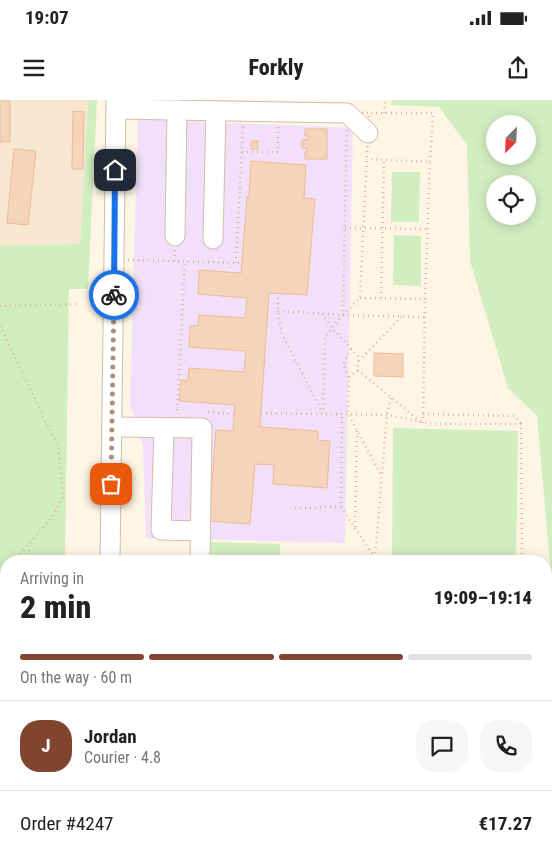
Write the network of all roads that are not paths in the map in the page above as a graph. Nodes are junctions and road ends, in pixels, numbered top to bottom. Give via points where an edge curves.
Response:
1 (116, 104) edge
2 (177, 110) junction
3 (216, 111) junction
4 (368, 133) road end
5 (175, 236) dead end
6 (213, 239) dead end
7 (112, 427) junction
8 (164, 428) junction
9 (201, 531) junction
10 (110, 555) edge
11 (200, 555) edge

1 - 2 street
1 - 7 street
2 - 3 street
2 - 5 street
3 - 4 street via 347,113
3 - 6 street
7 - 8 street
7 - 10 street
8 - 9 street via 202,428
8 - 9 street via 161,530
9 - 11 street

